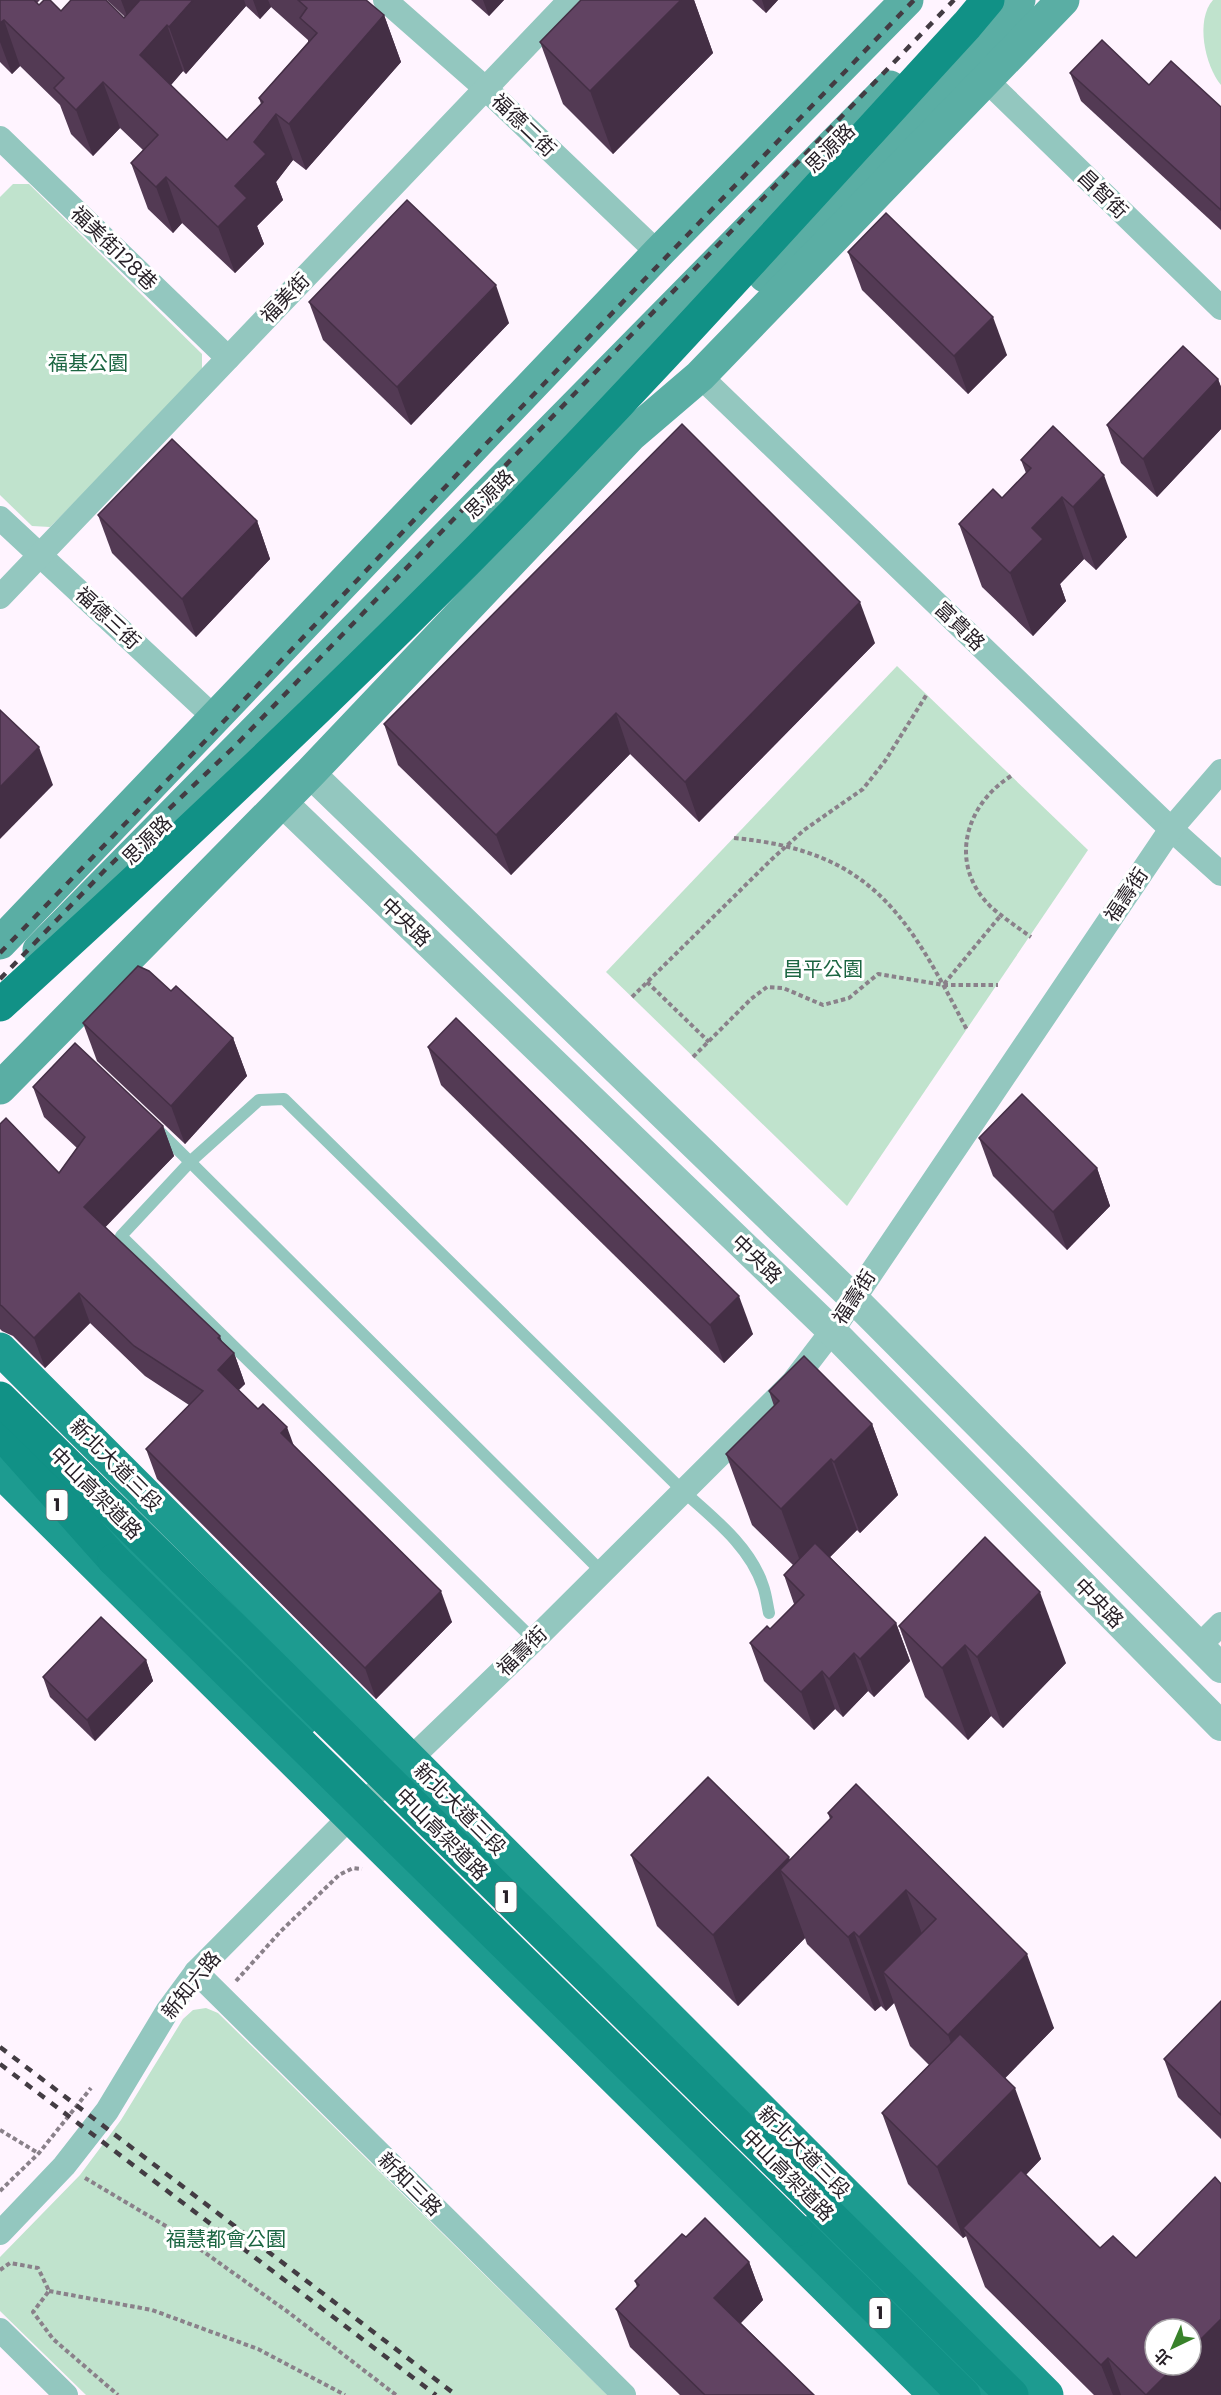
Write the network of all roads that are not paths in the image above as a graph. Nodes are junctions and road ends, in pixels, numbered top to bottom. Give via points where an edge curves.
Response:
1 (386, 0) edge
2 (570, 0) edge
3 (907, 0) edge
4 (979, 0) edge
5 (988, 0) edge
6 (1019, 0) edge
7 (1063, 0) edge
8 (986, 80) junction
9 (485, 88) junction
10 (0, 138) edge
11 (658, 253) junction
12 (1221, 308) edge
13 (228, 358) junction
14 (700, 376) junction
15 (631, 435) junction
16 (0, 518) edge
17 (40, 555) junction
18 (0, 597) edge
19 (216, 719) junction
20 (1221, 771) edge
21 (310, 773) junction
22 (282, 802) junction
23 (1171, 829) junction
24 (1221, 874) edge
25 (0, 943) edge
26 (0, 990) edge
27 (0, 1005) edge
28 (0, 1088) edge
29 (148, 1121) edge
30 (190, 1161) junction
31 (853, 1298) junction
32 (832, 1331) junction
33 (0, 1349) edge
34 (0, 1398) edge
35 (0, 1426) edge
36 (0, 1432) edge
37 (0, 1450) edge
38 (0, 1471) edge
39 (683, 1491) junction
40 (114, 1560) junction
41 (603, 1572) junction
42 (769, 1613) dead end
43 (1221, 1624) edge
44 (534, 1640) junction
45 (1199, 1646) junction
46 (1221, 1668) edge
47 (1221, 1726) edge
48 (411, 1760) junction
49 (377, 1791) junction
50 (350, 1817) junction
51 (196, 1972) junction
52 (0, 2233) edge
53 (0, 2330) edge
54 (66, 2395) edge
55 (624, 2395) edge
56 (935, 2395) edge
57 (964, 2395) edge
58 (988, 2395) edge
59 (1012, 2395) edge
60 (1047, 2395) edge

1 - 9 street, 福德二街
2 - 9 street, 福美街
3 - 11 main road, 思源路
4 - 26 main road, 思源路
5 - 27 highway via 608,413 448,580 164,856
6 - 15 main road, 思源路 via 987,43 690,354
7 - 8 main road, 思源路
8 - 12 street, 昌智街
8 - 14 main road, 思源路
9 - 11 street, 福德二街
9 - 13 street, 福美街
10 - 13 street, 福美街128巷
11 - 19 main road, 思源路
13 - 17 street, 福美街
14 - 15 main road, 思源路
14 - 23 street, 富貴路
15 - 21 main road, 思源路
16 - 17 street, 福德三街
17 - 18 street, 福美街
17 - 19 street, 福德三街
19 - 25 main road, 思源路
20 - 23 street, 福壽街
21 - 22 main road, 思源路
21 - 31 street, 中央路
22 - 28 main road, 思源路 via 60,1037
22 - 32 street, 中央路
23 - 24 street, 富貴路
23 - 31 street, 福壽街
29 - 30 lane
30 - 39 lane via 259,1100 284,1099
30 - 41 lane
30 - 44 lane via 121,1236
31 - 32 street, 福壽街
31 - 45 street, 中央路
32 - 39 street, 福壽街 via 793,1382
32 - 47 street, 中央路
33 - 48 main road, 新北大道三段 / 1
34 - 59 highway, 中山高架道路 / 1, bridge
35 - 49 main road, 1
36 - 40 highway
37 - 40 highway, 中山高架道路 / 1
38 - 50 main road, 1
39 - 41 street, 福壽街
39 - 42 lane via 728,1531 752,1562 764,1586
40 - 57 highway, 中山高架道路 / 1, bridge
41 - 44 street, 福壽街
43 - 45 street
44 - 48 street, 福壽街
45 - 46 street, 中央路
48 - 49 street, 新知六路
48 - 60 main road, 新北大道三段 / 1
49 - 50 street, 新知六路
49 - 58 main road, 1
50 - 51 street, 新知六路
50 - 56 main road, 1
51 - 52 street, 新知六路 via 168,2010 107,2111 64,2166
51 - 55 street, 新知三路
53 - 54 street

